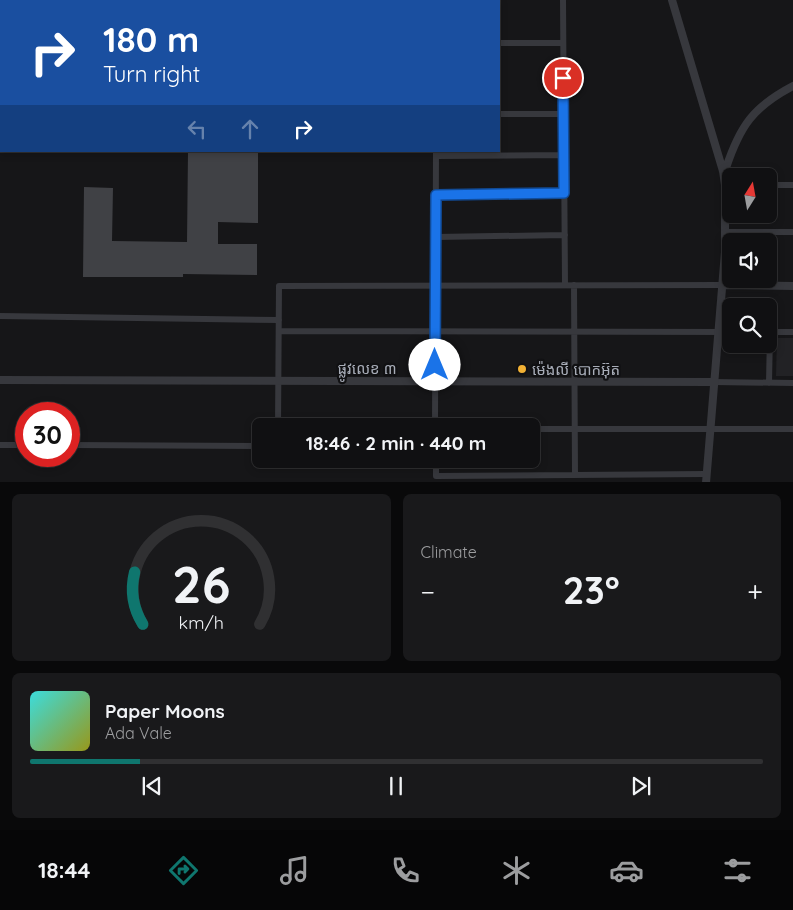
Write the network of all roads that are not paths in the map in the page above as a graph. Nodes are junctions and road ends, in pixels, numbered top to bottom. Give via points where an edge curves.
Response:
1 (563, 0) edge
2 (672, 0) edge
3 (500, 43) edge
4 (563, 43) junction
5 (793, 86) edge
6 (500, 114) edge
7 (564, 114) junction
8 (436, 153) edge
9 (564, 155) junction
10 (722, 168) edge
11 (726, 168) edge
12 (778, 185) edge
13 (793, 185) edge
14 (564, 193) junction
15 (436, 195) junction
16 (726, 223) edge
17 (726, 232) joint
18 (793, 232) edge
19 (564, 235) junction
20 (436, 237) junction
21 (436, 285) junction
22 (565, 285) junction
23 (574, 285) junction
24 (722, 285) joint
25 (777, 286) edge
26 (793, 286) edge
27 (0, 316) edge
28 (279, 320) junction
29 (279, 331) junction
30 (436, 331) junction
31 (574, 331) junction
32 (718, 332) junction
33 (722, 332) edge
34 (777, 332) edge
35 (793, 332) edge
36 (770, 353) edge
37 (0, 380) edge
38 (278, 381) junction
39 (435, 382) junction
40 (574, 382) junction
41 (713, 382) junction
42 (769, 383) junction
43 (793, 383) edge
44 (278, 418) edge
45 (435, 418) edge
46 (540, 429) edge
47 (575, 429) junction
48 (710, 429) junction
49 (793, 429) edge
50 (0, 445) edge
51 (15, 445) edge
52 (80, 445) edge
53 (252, 446) edge
54 (436, 468) edge
55 (524, 474) junction
56 (575, 474) junction
57 (706, 478) edge
58 (524, 482) edge

1 - 4 street
2 - 10 street
3 - 4 street
4 - 7 street
5 - 11 street via 769,101 746,122
6 - 7 street
7 - 9 street
8 - 9 street
8 - 15 street
9 - 14 street
12 - 13 street
14 - 15 street
14 - 19 street
15 - 20 street
16 - 17 street
17 - 18 street
19 - 20 street
19 - 22 street
20 - 21 street
21 - 22 street
21 - 28 street via 279,286
21 - 30 street
22 - 23 street
23 - 24 street
23 - 31 street
24 - 32 street
25 - 26 street
27 - 28 street
28 - 29 street
29 - 30 street
29 - 38 street
30 - 31 street
30 - 39 street
31 - 32 street
31 - 40 street
32 - 33 street
32 - 41 street
34 - 35 street
36 - 42 street
37 - 38 street, ផ្លូវលេខ ៣
38 - 39 street, ផ្លូវលេខ ៣
38 - 44 street
39 - 40 street, ផ្លូវលេខ ៣
39 - 45 street
40 - 41 street, ផ្លូវលេខ ៣
40 - 47 street
41 - 42 street, ផ្លូវលេខ ៣
41 - 48 street
42 - 43 street, ផ្លូវលេខ ៣
46 - 47 street
47 - 48 street
47 - 56 street
48 - 49 street
48 - 57 street
50 - 51 street
52 - 53 street
54 - 55 street via 436,476
55 - 56 street
55 - 58 street
56 - 57 street

